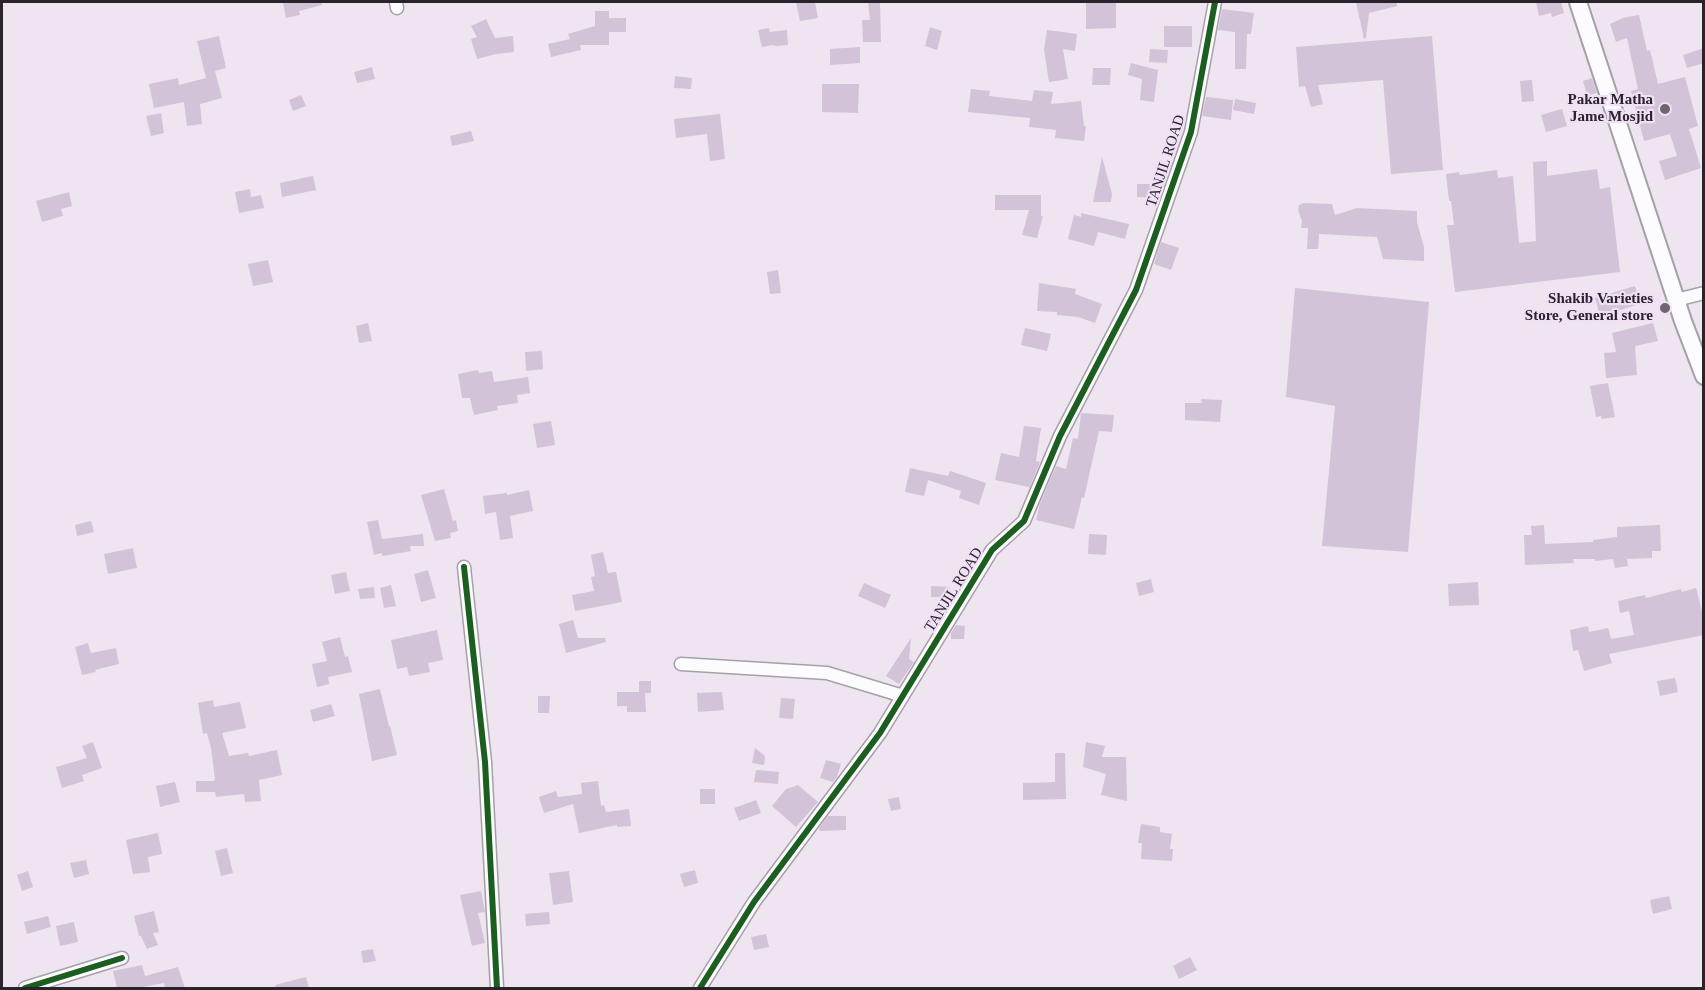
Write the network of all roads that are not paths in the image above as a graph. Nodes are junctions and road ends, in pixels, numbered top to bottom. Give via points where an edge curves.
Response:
1 (1215, 2) edge
2 (1578, 2) edge
3 (1704, 293) edge
4 (1676, 300) junction
5 (1704, 376) edge
6 (464, 567) dead end
7 (681, 664) dead end
8 (903, 696) junction
9 (122, 958) dead end
10 (25, 988) edge
11 (497, 988) edge
12 (700, 988) edge

1 - 8 street, TANJIL ROAD via 1191,132 1136,290 1060,436 1024,520 992,550
2 - 4 main road
3 - 4 street
4 - 5 main road
6 - 11 street via 485,762
7 - 8 street via 827,673
8 - 12 street, TANJIL ROAD via 880,734 754,902
9 - 10 street

